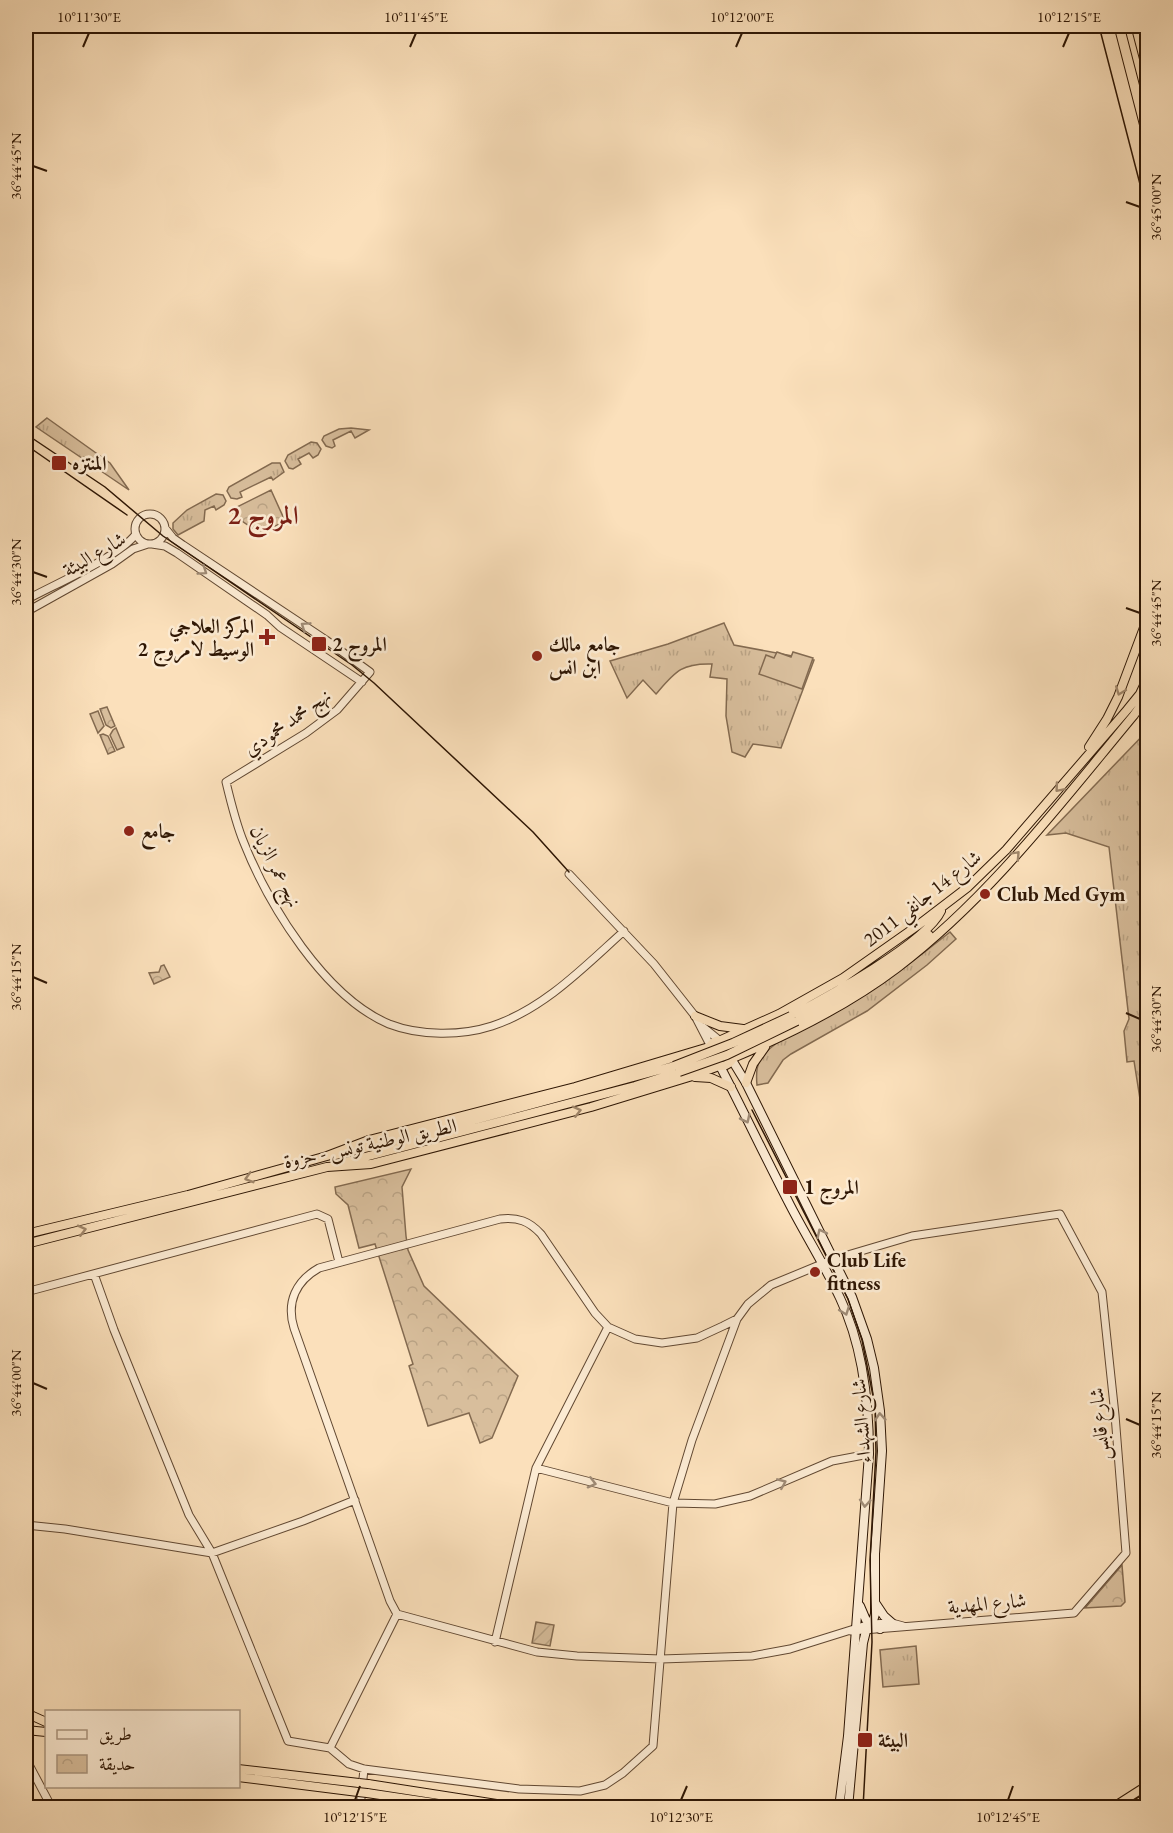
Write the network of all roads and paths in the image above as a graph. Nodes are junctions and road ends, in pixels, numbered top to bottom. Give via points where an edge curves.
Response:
1 (1119, 26) edge
2 (1136, 26) edge
3 (1148, 72) edge
4 (1148, 138) edge
5 (165, 528) junction
6 (136, 534) junction
7 (150, 544) junction
8 (26, 600) edge
9 (26, 612) edge
10 (1148, 617) edge
11 (1148, 677) edge
12 (362, 682) junction
13 (1148, 695) edge
14 (1076, 768) junction
15 (226, 782) joint
16 (569, 874) dead end
17 (942, 908) junction
18 (952, 921) junction
19 (624, 931) junction
20 (697, 1019) junction
21 (794, 1019) junction
22 (746, 1030) junction
23 (720, 1040) junction
24 (769, 1043) junction
25 (709, 1046) junction
26 (732, 1059) junction
27 (719, 1066) junction
28 (676, 1069) junction
29 (689, 1077) junction
30 (746, 1083) junction
31 (731, 1087) junction
32 (327, 1155) junction
33 (327, 1167) junction
34 (26, 1234) edge
35 (26, 1244) edge
36 (834, 1258) junction
37 (339, 1262) junction
38 (822, 1263) junction
39 (94, 1274) junction
40 (26, 1292) edge
41 (737, 1319) junction
42 (608, 1327) junction
43 (869, 1454) junction
44 (536, 1468) junction
45 (355, 1500) junction
46 (673, 1503) junction
47 (26, 1525) edge
48 (212, 1553) junction
49 (859, 1599) junction
50 (876, 1604) junction
51 (1074, 1612) joint
52 (397, 1614) junction
53 (892, 1623) junction
54 (872, 1624) junction
55 (903, 1626) junction
56 (880, 1629) junction
57 (854, 1631) junction
58 (866, 1631) junction
59 (495, 1642) junction
60 (661, 1659) junction
61 (26, 1713) edge
62 (45, 1722) edge
63 (26, 1730) edge
64 (45, 1732) edge
65 (330, 1748) junction
66 (26, 1759) edge
67 (240, 1769) edge
68 (363, 1769) junction
69 (240, 1778) edge
70 (1148, 1785) edge
71 (363, 1788) junction
72 (1148, 1797) edge
73 (52, 1808) edge
74 (360, 1808) edge
75 (468, 1808) edge
76 (523, 1808) edge
77 (840, 1808) edge
78 (848, 1808) edge
79 (1112, 1808) edge
80 (1130, 1808) edge

1 - 4 highway
2 - 3 highway
5 - 6 street via 154,514 145,515 137,522
5 - 7 street via 161,539
12 -> 5 street, نهج محمد محمودي via 370,672 173,538
6 - 7 street
6 - 8 street, شارع البيئة via 117,550
7 - 9 street, شارع البيئة via 133,549
7 -> 12 street via 177,553
10 -> 14 highway via 1114,707
11 - 14 highway, شارع 14 جانفي 2011 via 1132,704
12 - 15 street, نهج محمد محمودي via 337,710 306,733
18 -> 13 highway, شارع 14 جانفي 2011 via 1026,844
14 -> 17 highway, شارع 14 جانفي 2011 via 994,863
15 - 19 street, نهج عمر الزيان via 249,856 288,926 342,993 389,1024 436,1033 480,1029 518,1015 550,995
16 - 19 street
17 - 21 highway via 934,923 904,947
17 - 22 highway, شارع 14 جانفي 2011 via 843,978
18 - 21 highway via 840,998
18 - 24 highway, شارع 14 جانفي 2011 via 884,978 832,1011
19 - 20 street
20 - 22 highway
20 - 23 street
20 - 25 street
21 - 28 highway, bridge via 727,1055
22 - 23 highway, شارع 14 جانفي 2011
23 - 25 highway, الطريق الوطنية تونس - حزوة
23 - 26 highway via 733,1048
24 - 26 highway, شارع 14 جانفي 2011
24 - 30 highway via 753,1064
25 - 27 highway via 708,1058
25 - 32 highway, الطريق الوطنية تونس - حزوة via 575,1087 361,1142
26 - 27 highway, الطريق الوطنية تونس - حزوة
26 - 30 main road, شارع الشهداء
27 - 29 highway, الطريق الوطنية تونس - حزوة
27 - 31 main road, شارع الشهداء
28 - 32 highway via 348,1153
28 - 33 highway via 635,1086
29 - 31 highway via 711,1078
33 -> 29 highway, الطريق الوطنية تونس - حزوة via 383,1161
36 -> 30 main road, شارع الشهداء
31 -> 38 main road, شارع الشهداء
32 -> 34 highway, الطريق الوطنية تونس - حزوة via 188,1195
35 -> 33 highway, الطريق الوطنية تونس - حزوة
36 - 38 street
50 -> 36 main road, شارع الشهداء via 880,1412 867,1339
36 - 51 street, شارع قابس via 912,1236 1060,1214 1102,1292 1126,1553
37 - 39 street via 328,1219 317,1214
37 - 42 street via 500,1219 522,1220 541,1234
37 - 45 street via 304,1278 294,1292 290,1310
38 - 41 street via 771,1285
38 -> 43 main road, شارع الشهداء via 856,1341 869,1413
39 - 40 street
39 - 48 street via 189,1515
41 - 42 street via 697,1338 674,1342 643,1341
41 - 46 street
42 - 44 street
46 -> 43 street via 716,1504 740,1499 832,1461
43 -> 49 main road, شارع الشهداء
44 -> 46 street
44 - 59 street
45 - 48 street
45 - 52 street
46 - 60 street
47 - 48 street
48 - 65 street via 288,1741
49 - 54 main road via 863,1614
49 - 57 main road, شارع الشهداء
50 - 53 main road
50 - 54 main road, شارع الشهداء
51 - 55 street, شارع المهدية
52 - 59 street
52 - 65 street
53 - 54 street
53 - 55 street
54 - 56 main road
54 - 57 street
54 - 58 main road, شارع الشهداء
55 - 56 street, شارع المهدية
56 - 58 street, شارع المهدية
57 - 58 street, شارع المهدية
57 - 60 street via 752,1656
57 - 77 main road, شارع الشهداء
58 - 78 main road
59 - 60 street via 547,1653
60 - 68 street via 653,1746 623,1773 595,1789 519,1789
61 - 62 highway
63 - 64 highway
65 - 68 street via 349,1764
66 - 73 street
67 - 71 highway
68 - 74 street
69 - 71 highway
70 - 79 highway
71 - 75 highway
71 - 76 highway
72 - 80 highway

